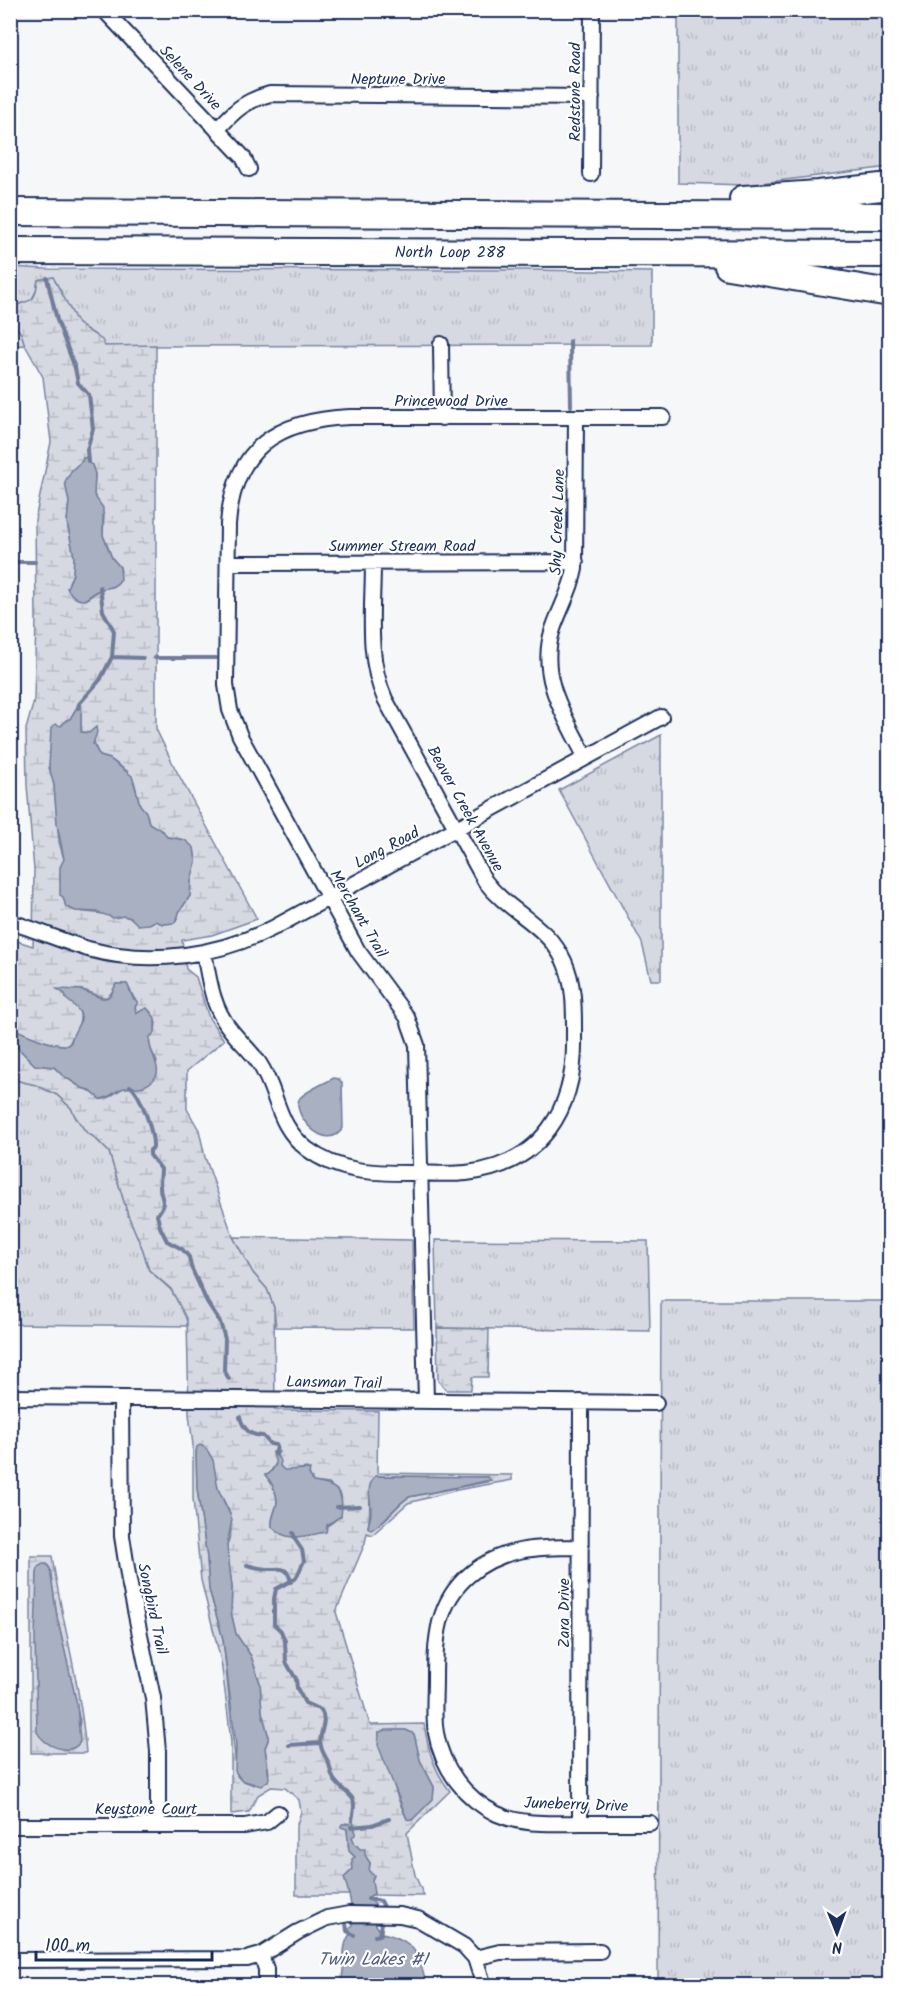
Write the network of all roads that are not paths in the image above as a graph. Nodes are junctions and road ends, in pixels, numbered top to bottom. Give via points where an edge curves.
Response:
1 (104, 10) edge
2 (592, 10) edge
3 (592, 97) junction
4 (217, 130) junction
5 (249, 169) dead end
6 (591, 174) dead end
7 (890, 186) edge
8 (10, 212) edge
9 (429, 214) junction
10 (890, 216) edge
11 (10, 251) edge
12 (566, 252) junction
13 (890, 254) edge
14 (890, 293) edge
15 (441, 344) dead end
16 (576, 417) junction
17 (663, 417) dead end
18 (442, 418) junction
19 (251, 457) joint
20 (576, 562) junction
21 (228, 563) junction
22 (373, 563) junction
23 (661, 717) dead end
24 (586, 758) junction
25 (456, 829) junction
26 (329, 898) junction
27 (10, 922) edge
28 (204, 952) junction
29 (421, 1173) junction
30 (10, 1397) edge
31 (121, 1399) junction
32 (426, 1401) junction
33 (581, 1402) junction
34 (656, 1403) dead end
35 (580, 1547) junction
36 (278, 1813) dead end
37 (580, 1823) junction
38 (650, 1823) dead end
39 (10, 1826) edge
40 (158, 1826) junction
41 (600, 1951) dead end
42 (261, 1955) junction
43 (475, 1958) junction
44 (10, 1960) edge
45 (266, 1986) edge
46 (484, 1986) edge

1 - 4 street, Selene Drive
2 - 3 street, Redstone Road
3 - 4 street, Neptune Drive via 270,94 243,105
3 - 6 street, Redstone Road
4 - 5 street, Selene Drive
7 - 9 highway via 778,198 518,205
8 - 9 highway
9 - 10 highway
11 - 12 highway, North Loop 288
12 - 13 highway, North Loop 288
12 - 14 highway via 750,269
15 - 18 street
16 - 17 street, Princewood Drive
16 - 18 street, Princewood Drive
16 - 20 street, Shy Creek Lane
18 - 19 street, Princewood Drive via 308,422 275,435
19 - 21 street, Merchant Trail via 231,502
20 - 22 street, Summer Stream Road
20 - 24 street, Shy Creek Lane via 570,589 553,629 548,662 556,700
21 - 22 street, Summer Stream Road
21 - 26 street, Merchant Trail via 226,685 230,710 240,736
22 - 25 street, Beaver Creek Avenue via 373,652 379,684
23 - 24 street, Long Road
24 - 25 street, Long Road
25 - 26 street, Long Road
25 - 29 street, Beaver Creek Avenue via 490,888 551,939 561,955 573,996 574,1065 557,1119 528,1150 488,1169
26 - 28 street, Long Road via 263,933
26 - 29 street, Merchant Trail via 363,959 411,1024 418,1058
27 - 28 street, Long Road via 118,955 165,957
28 - 29 street, Beaver Creek Avenue via 211,990 221,1015 261,1066 282,1118 302,1144 348,1169
29 - 32 street, Merchant Trail
30 - 31 street, Lansman Trail
31 - 32 street, Lansman Trail
31 - 40 street, Songbird Trail via 122,1536 153,1698
32 - 33 street, Lansman Trail
33 - 34 street, Lansman Trail
33 - 35 street, Zara Drive
35 - 37 street, Zara Drive
35 - 37 street, Juneberry Drive via 513,1551 469,1574 446,1603 435,1657 438,1741 447,1766 462,1788 505,1817 524,1822
36 - 40 street, Keystone Court via 267,1822 253,1825
37 - 38 street, Juneberry Drive
39 - 40 street, Keystone Court
41 - 43 street via 501,1952
42 - 43 street via 315,1922 349,1914 418,1919 464,1946
42 - 44 street via 247,1959
42 - 45 street
43 - 46 street

